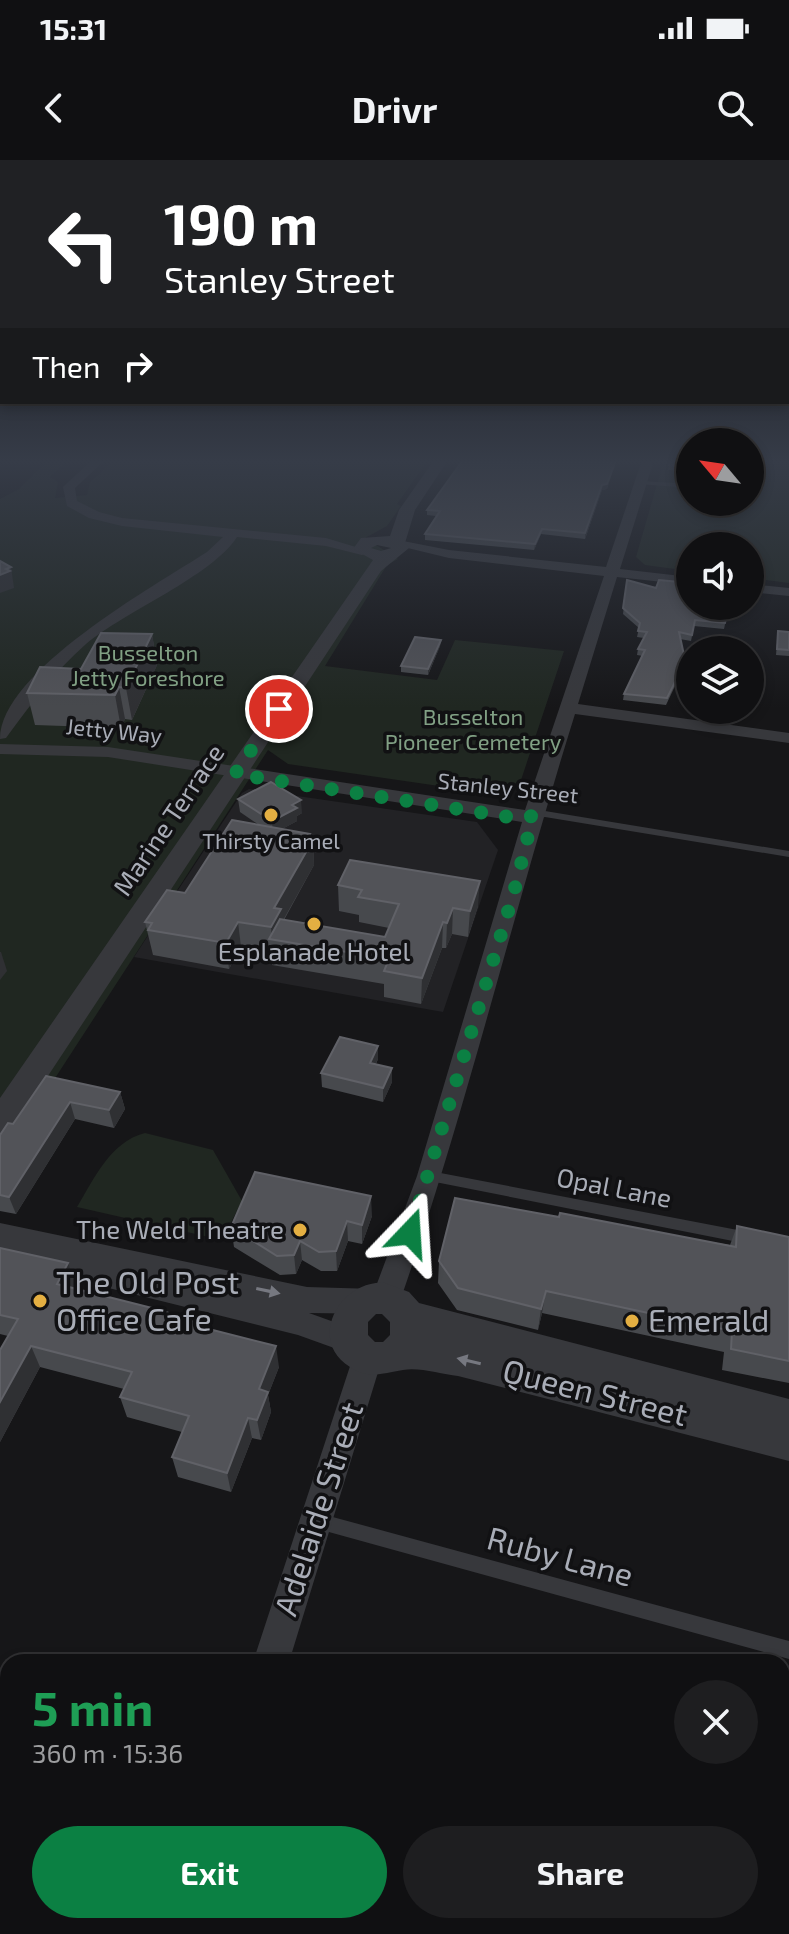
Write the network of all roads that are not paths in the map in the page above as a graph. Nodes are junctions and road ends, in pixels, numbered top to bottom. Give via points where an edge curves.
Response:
1 (212, 543) edge
2 (225, 543) edge
3 (335, 543) edge
4 (384, 543) edge
5 (386, 543) edge
6 (620, 543) edge
7 (381, 547) junction
8 (609, 573) junction
9 (676, 580) edge
10 (764, 589) edge
11 (789, 592) edge
12 (569, 708) junction
13 (0, 710) edge
14 (0, 734) edge
15 (789, 738) edge
16 (0, 749) edge
17 (228, 772) junction
18 (533, 816) junction
19 (789, 854) edge
20 (0, 1091) edge
21 (0, 1123) edge
22 (430, 1176) junction
23 (0, 1234) edge
24 (759, 1240) edge
25 (0, 1254) edge
26 (380, 1328) junction
27 (789, 1418) edge
28 (789, 1442) edge
29 (315, 1521) junction
30 (789, 1650) edge
31 (273, 1654) edge

1 - 13 street via 84,626 34,670
2 - 14 street via 82,640 38,683
3 - 7 street
4 - 7 street, Marine Terrace
5 - 7 street, Marine Terrace
6 - 8 street, Adelaide Street
7 - 8 street
7 - 17 street, Marine Terrace via 375,567
8 - 9 street
8 - 12 street, Adelaide Street
10 - 11 street
12 - 15 street
12 - 18 street, Adelaide Street
16 - 17 street, Jetty Way via 91,750
17 - 18 street, Stanley Street via 516,818
17 - 20 street, Marine Terrace
17 - 21 street, Marine Terrace
18 - 19 lane, Stanley Street
18 - 22 street, Adelaide Street
22 - 24 lane, Opal Lane
22 - 26 street, Adelaide Street
23 -> 26 street, Queen Street via 307,1300
25 - 26 street, Queen Street via 24,1255 284,1318
26 - 27 street, Queen Street
28 -> 26 street, Queen Street via 458,1359
26 - 29 street, Adelaide Street
29 - 30 lane, Ruby Lane
29 - 31 street, Adelaide Street

